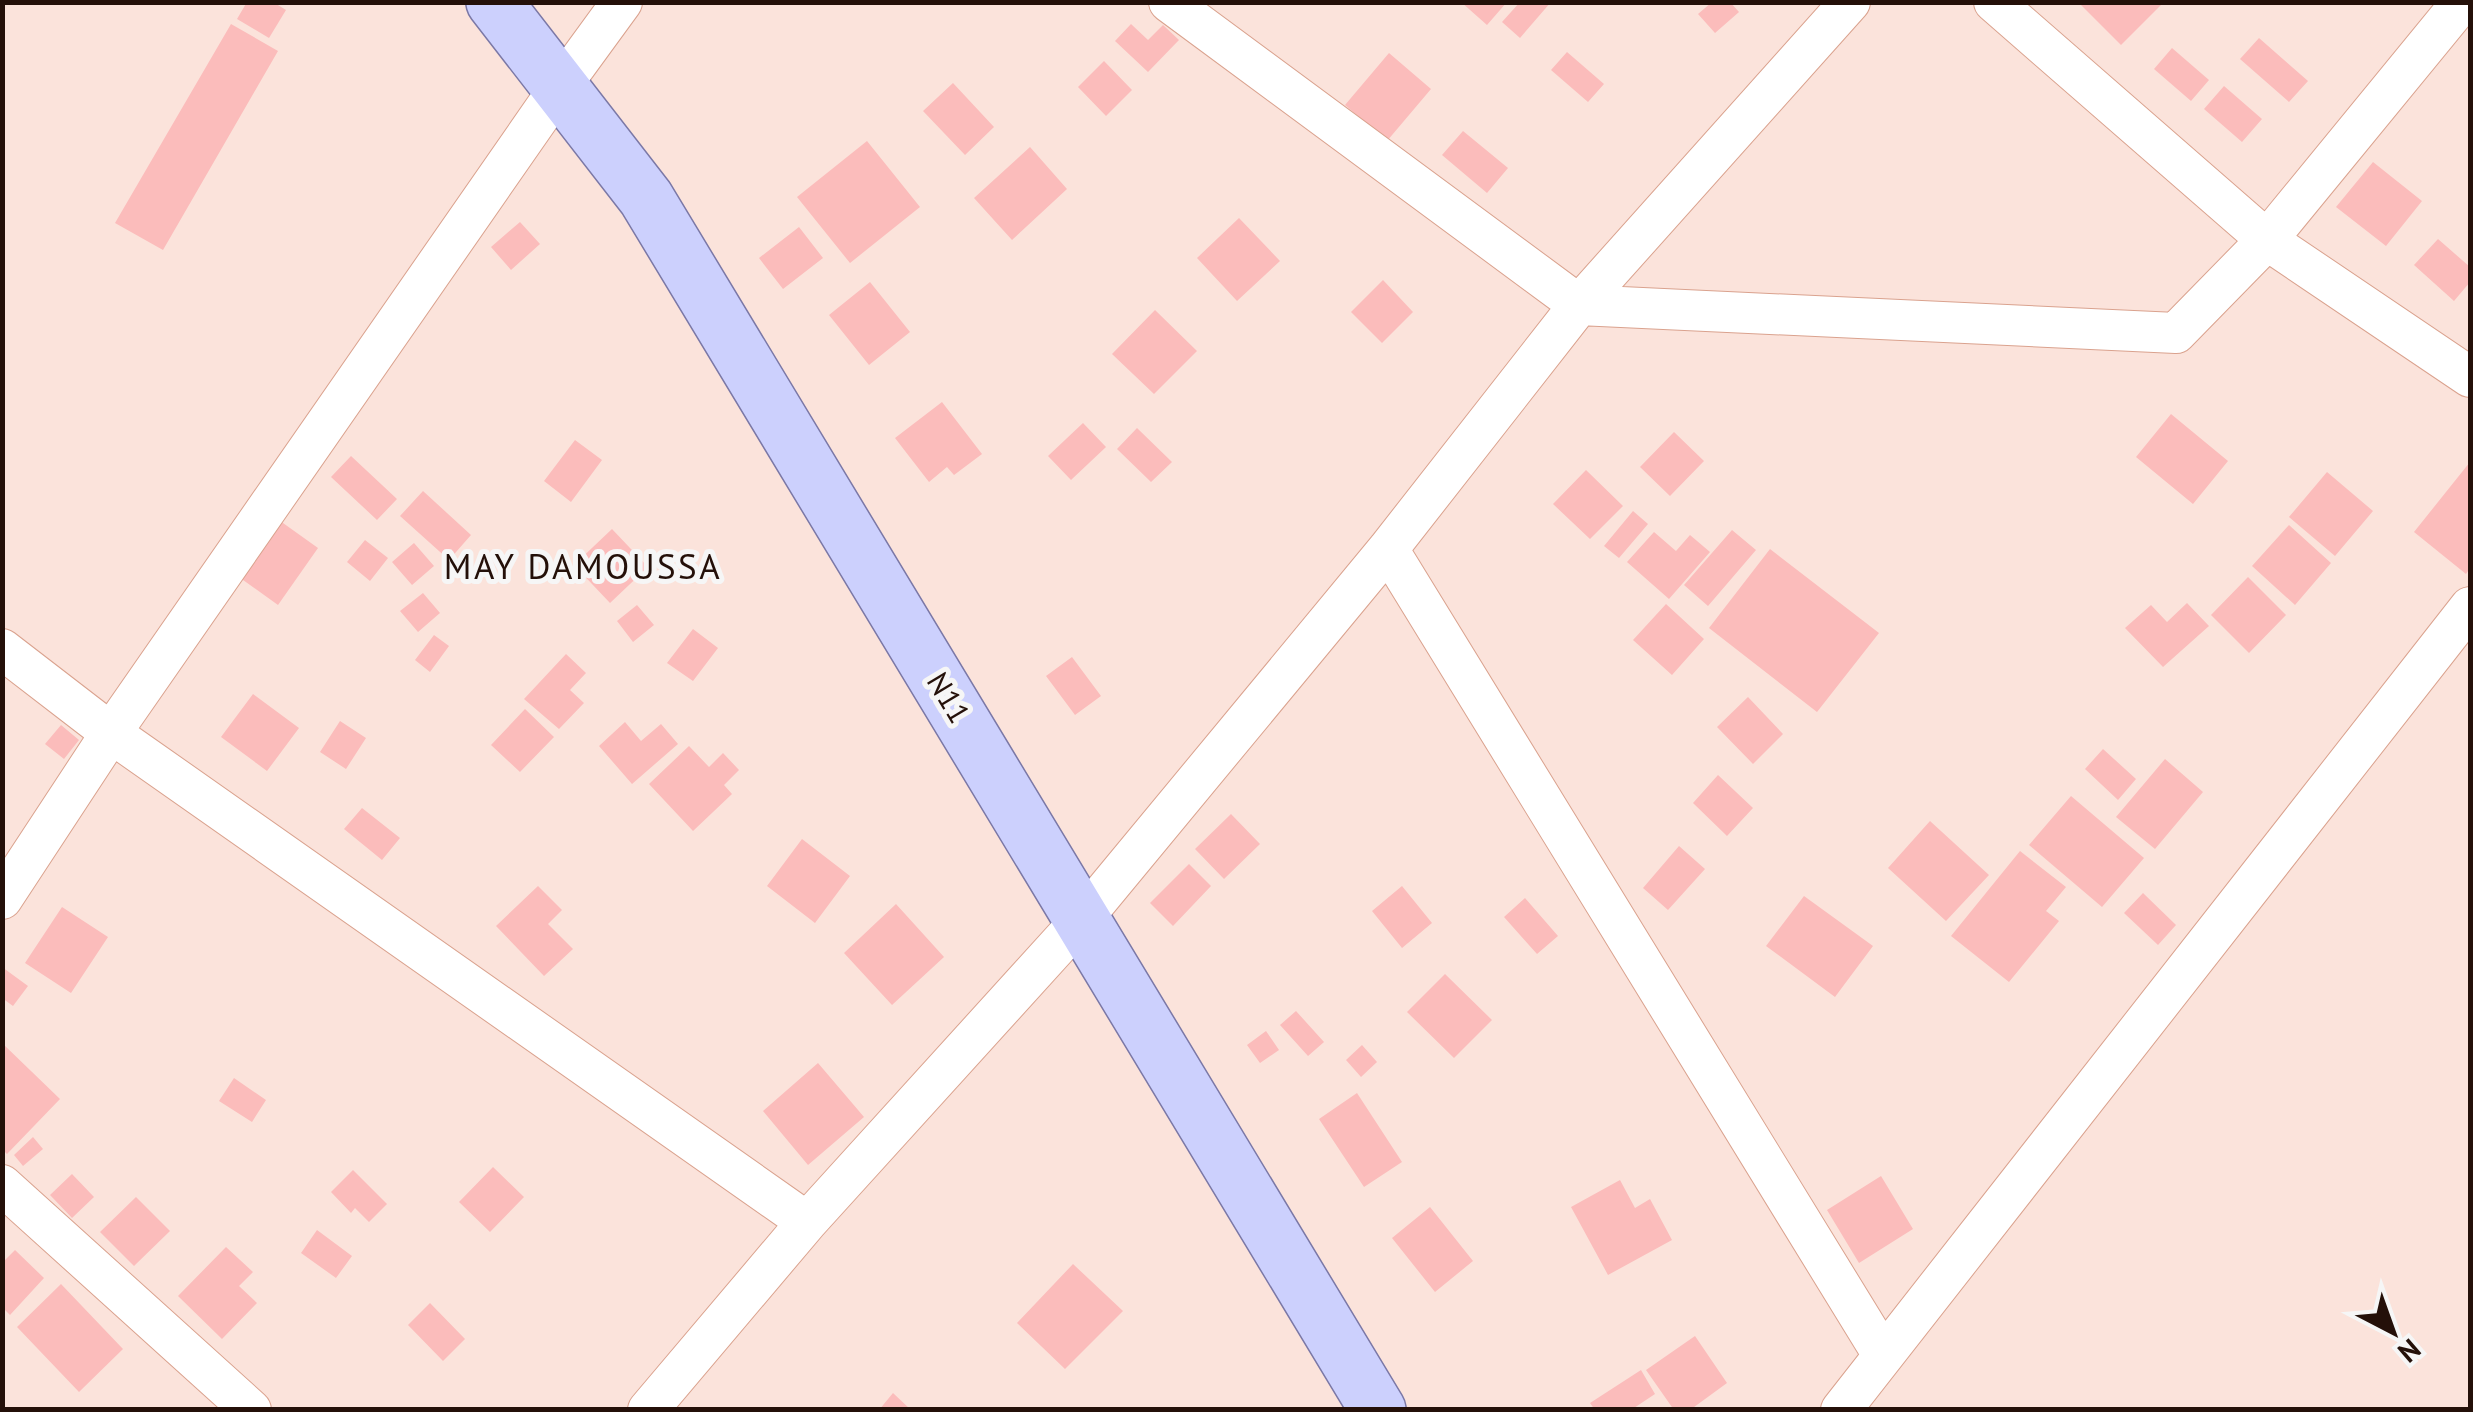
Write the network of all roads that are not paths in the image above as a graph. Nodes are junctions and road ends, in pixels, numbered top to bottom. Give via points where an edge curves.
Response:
1 (494, 2) edge
2 (622, 2) edge
3 (1169, 2) edge
4 (1850, 2) edge
5 (1994, 2) edge
6 (2462, 2) edge
7 (560, 87) junction
8 (2266, 240) junction
9 (1579, 304) junction
10 (2470, 377) edge
11 (1388, 549) junction
12 (2470, 607) edge
13 (2, 648) edge
14 (111, 733) junction
15 (2, 899) edge
16 (1082, 919) junction
17 (2, 1185) edge
18 (808, 1222) junction
19 (1883, 1355) junction
20 (251, 1410) edge
21 (648, 1410) edge
22 (1378, 1410) edge
23 (1841, 1410) edge

1 - 7 main road, N11
2 - 7 street
3 - 9 street
4 - 9 street
5 - 8 street
6 - 8 street
7 - 14 street
7 - 16 main road, N11 via 646,198
8 - 9 street via 2176,333
8 - 10 street
9 - 11 street
11 - 16 street
11 - 19 street
12 - 19 street
13 - 14 street
14 - 15 street
14 - 18 street
16 - 18 street
16 - 22 main road, N11
17 - 20 street
18 - 21 street
19 - 23 street

